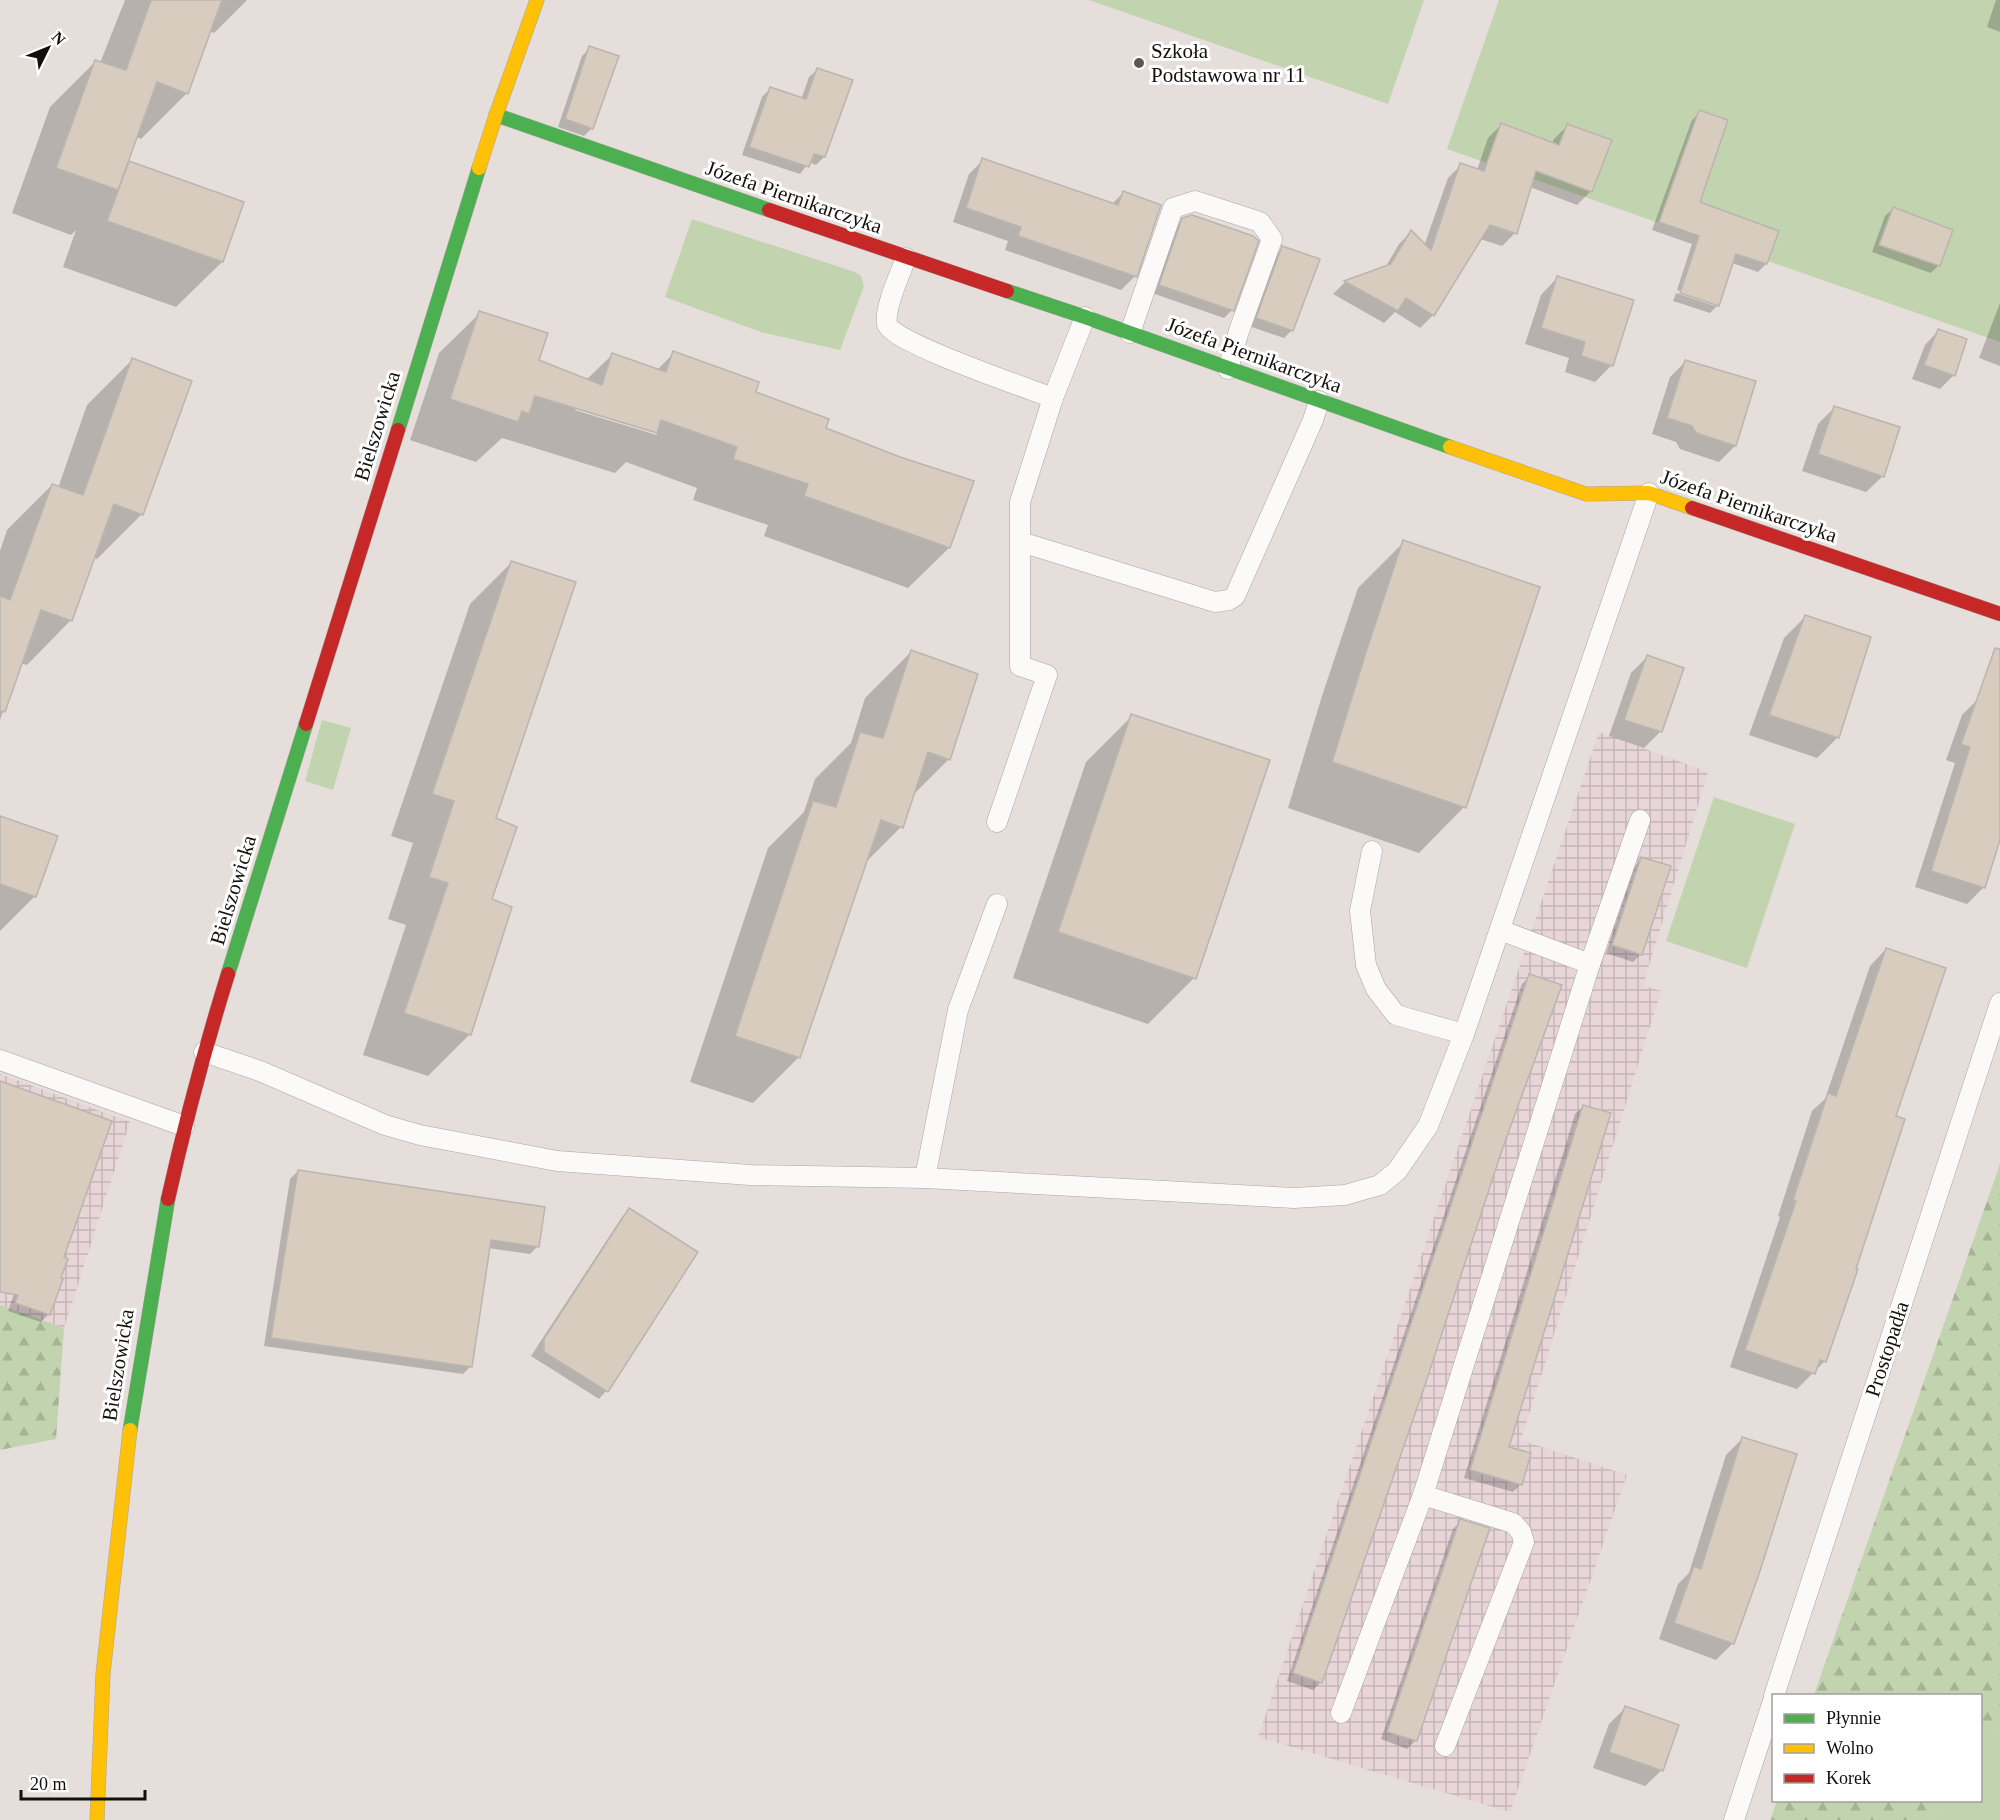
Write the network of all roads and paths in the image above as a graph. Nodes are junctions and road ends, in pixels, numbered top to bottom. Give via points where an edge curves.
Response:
1 (537, 0) edge
2 (496, 115) junction
3 (906, 258) junction
4 (1085, 317) junction
5 (1130, 333) junction
6 (1228, 369) junction
7 (1053, 398) junction
8 (1319, 401) junction
9 (1649, 493) junction
10 (1021, 542) junction
11 (2000, 614) edge
12 (1640, 820) dead end
13 (997, 822) dead end
14 (1372, 851) dead end
15 (997, 904) dead end
16 (1500, 930) junction
17 (1590, 964) junction
18 (2000, 1003) edge
19 (1464, 1034) junction
20 (204, 1052) junction
21 (0, 1060) edge
22 (184, 1126) junction
23 (926, 1178) junction
24 (1423, 1495) junction
25 (1775, 1694) edge
26 (1772, 1703) edge
27 (1341, 1713) dead end
28 (1445, 1746) dead end
29 (97, 1820) edge
30 (1734, 1820) edge

1 - 2 street, Bielszowicka
2 - 3 street, Józefa Piernikarczyka
2 - 20 street, Bielszowicka
3 - 4 street, Józefa Piernikarczyka
3 - 7 lane via 889,306 887,324 891,330 914,345
4 - 5 street, Józefa Piernikarczyka
4 - 7 lane
5 - 6 street, Józefa Piernikarczyka
5 - 6 lane via 1173,208 1195,201 1260,222 1272,239
6 - 8 street, Józefa Piernikarczyka
7 - 10 lane via 1020,502
8 - 9 street, Józefa Piernikarczyka via 1586,494
8 - 10 lane via 1235,596 1229,600 1215,602
9 - 11 street, Józefa Piernikarczyka
9 - 16 lane
10 - 13 lane via 1020,666 1047,675
12 - 17 lane
14 - 19 lane via 1360,911 1366,965 1376,989 1396,1015
15 - 23 lane via 958,1010
16 - 17 lane
16 - 19 lane
17 - 24 lane
18 - 25 lane, Prostopadła
19 - 23 lane via 1428,1126 1397,1171 1380,1185 1345,1195 1294,1198
20 - 22 street, Bielszowicka
20 - 23 lane via 260,1071 385,1125 557,1161 750,1175
21 - 22 lane
22 - 29 street, Bielszowicka via 154,1272 131,1417 103,1674
24 - 27 lane
24 - 28 lane via 1513,1523 1524,1542
26 - 30 lane, Prostopadła

